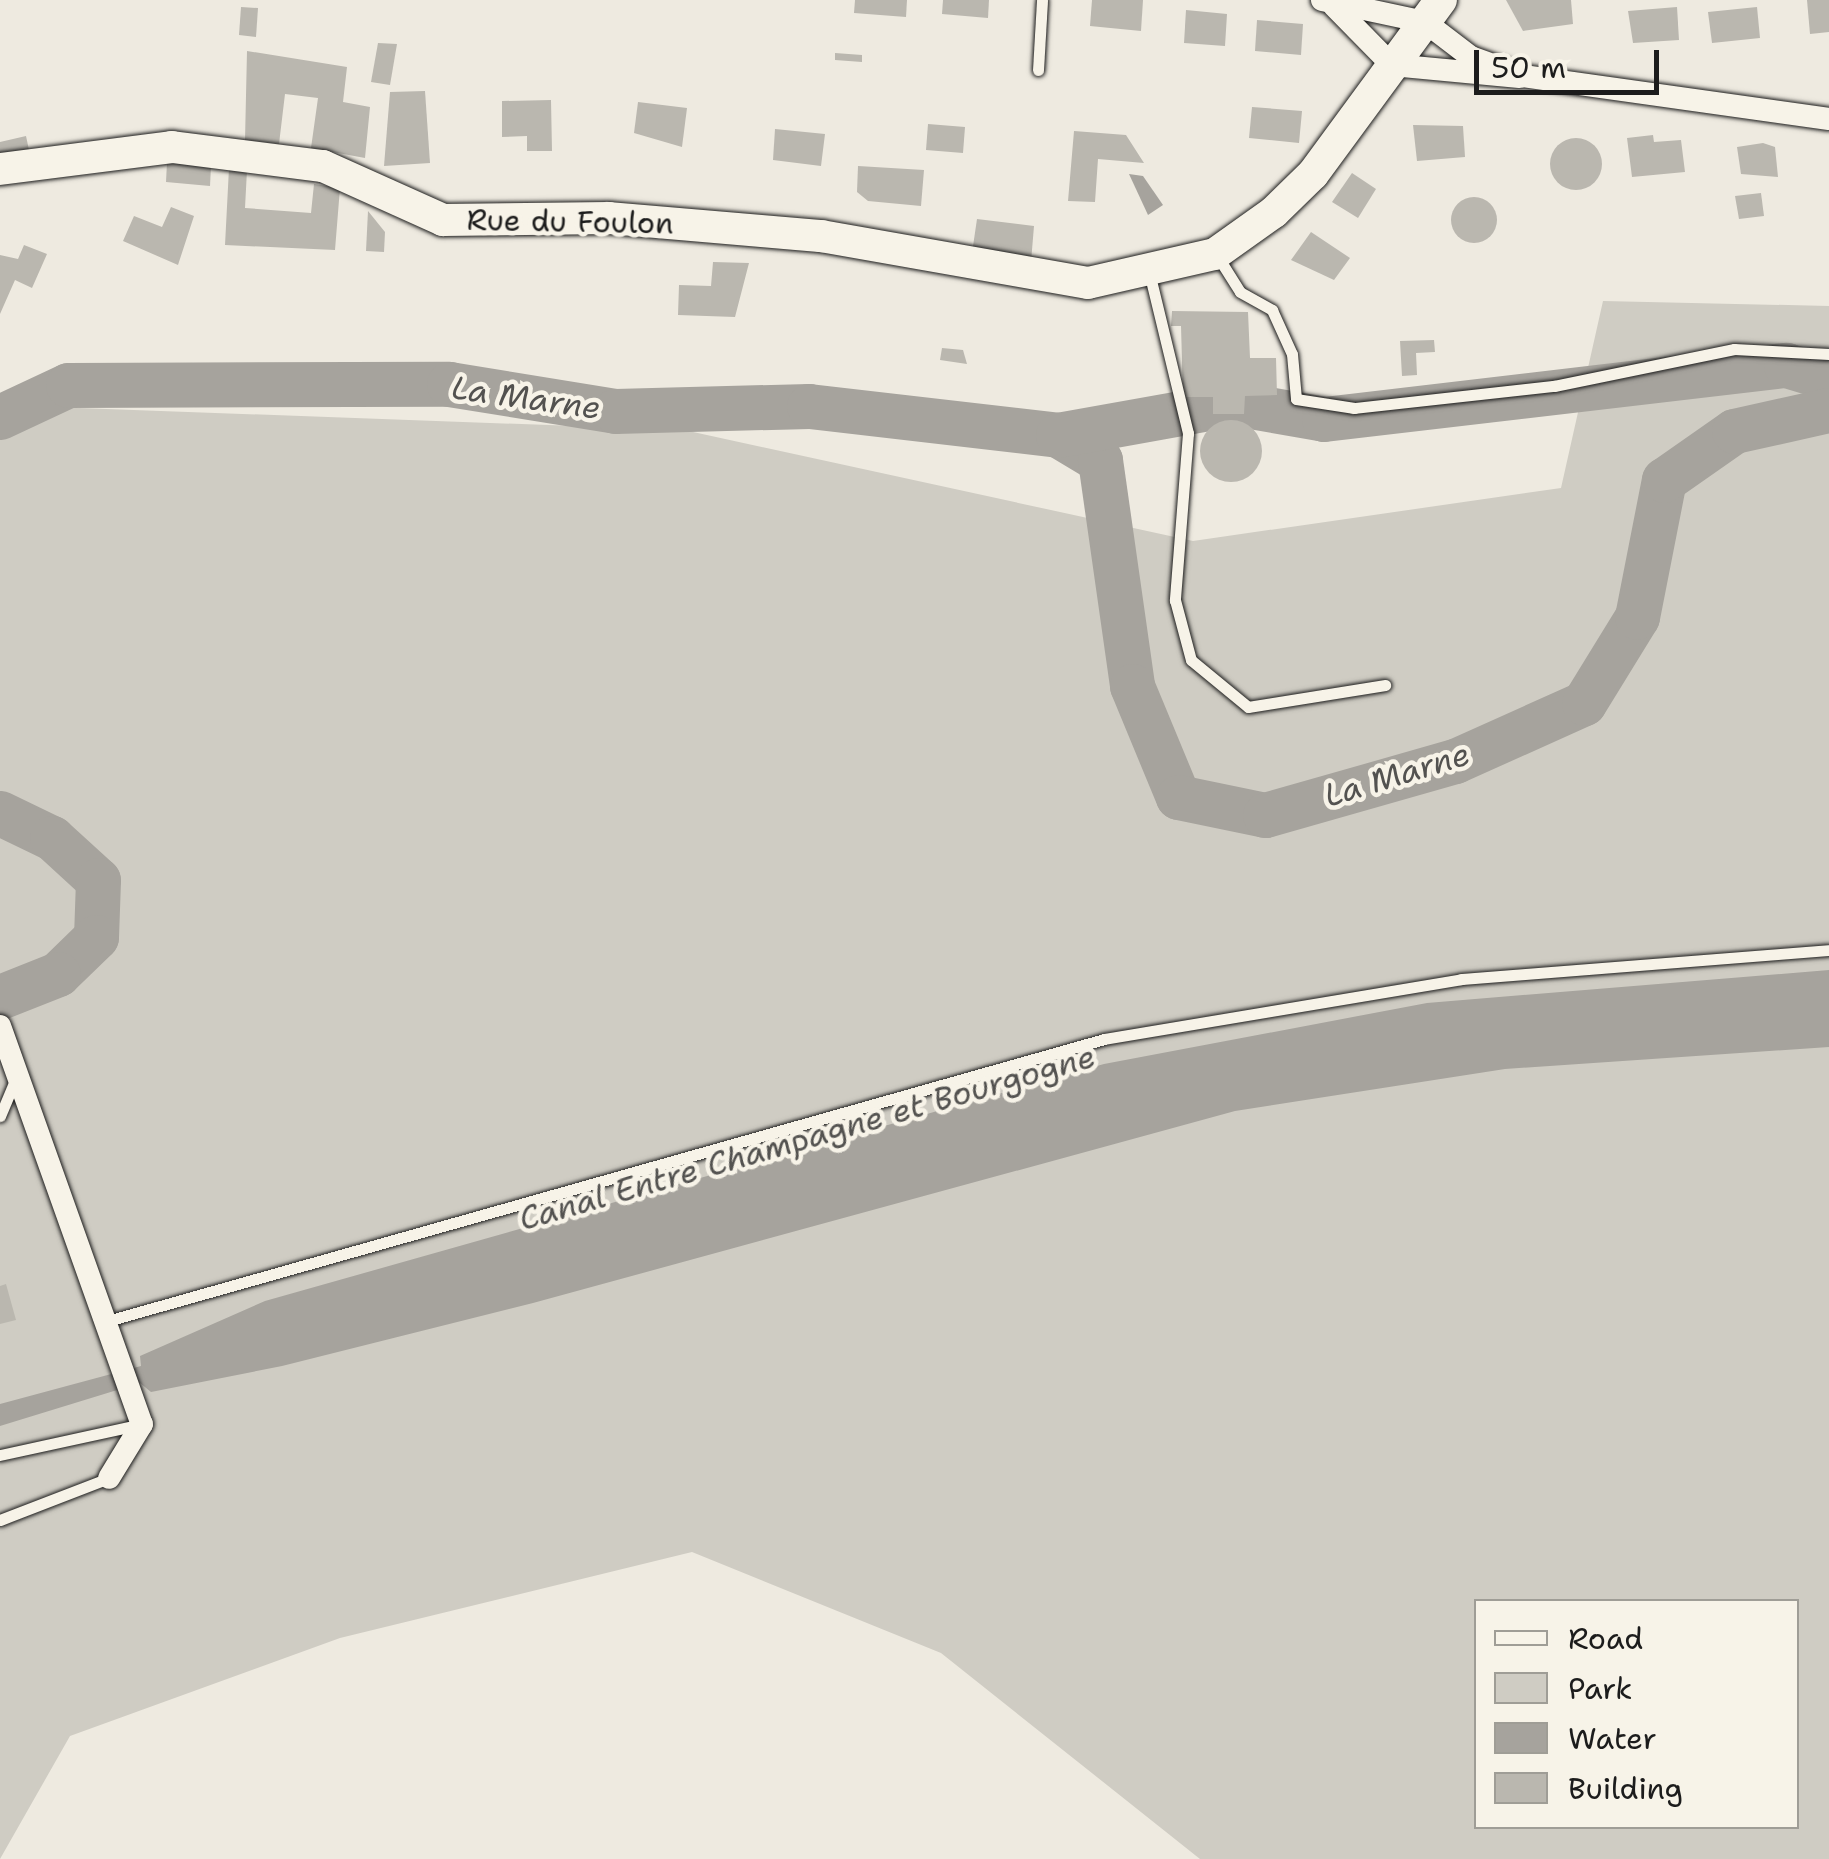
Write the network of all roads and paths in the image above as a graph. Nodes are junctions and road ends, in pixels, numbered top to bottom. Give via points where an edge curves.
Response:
1 (1042, 0) edge
2 (1327, 2) edge
3 (1433, 11) edge
4 (1392, 65) junction
5 (1038, 70) dead end
6 (1523, 76) junction
7 (1827, 117) edge
8 (0, 169) edge
9 (1216, 254) junction
10 (1150, 276) junction
11 (1829, 354) edge
12 (1385, 685) dead end
13 (1829, 950) edge
14 (4, 1035) edge
15 (18, 1072) junction
16 (0, 1116) edge
17 (107, 1321) junction
18 (142, 1424) junction
19 (0, 1455) edge
20 (110, 1478) joint
21 (0, 1520) edge

1 - 5 lane
2 - 3 street
2 - 4 street
3 - 4 street
3 - 6 street via 1471,57
4 - 6 street via 1500,82
4 - 9 street via 1313,174
6 - 7 street
8 - 10 street, Rue du Foulon via 172,147 323,166 444,220 648,221 821,236 1088,284
9 - 10 street, Rue du Foulon
9 - 11 lane via 1240,292 1272,310 1292,354 1296,399 1354,408 1554,386 1734,349
10 - 12 lane via 1188,433 1175,600 1190,660 1248,707
13 - 17 lane via 1442,981 1104,1039
14 - 15 street
15 - 16 lane
15 - 17 street
17 - 18 street
18 - 19 lane
18 - 20 street
20 - 21 lane

